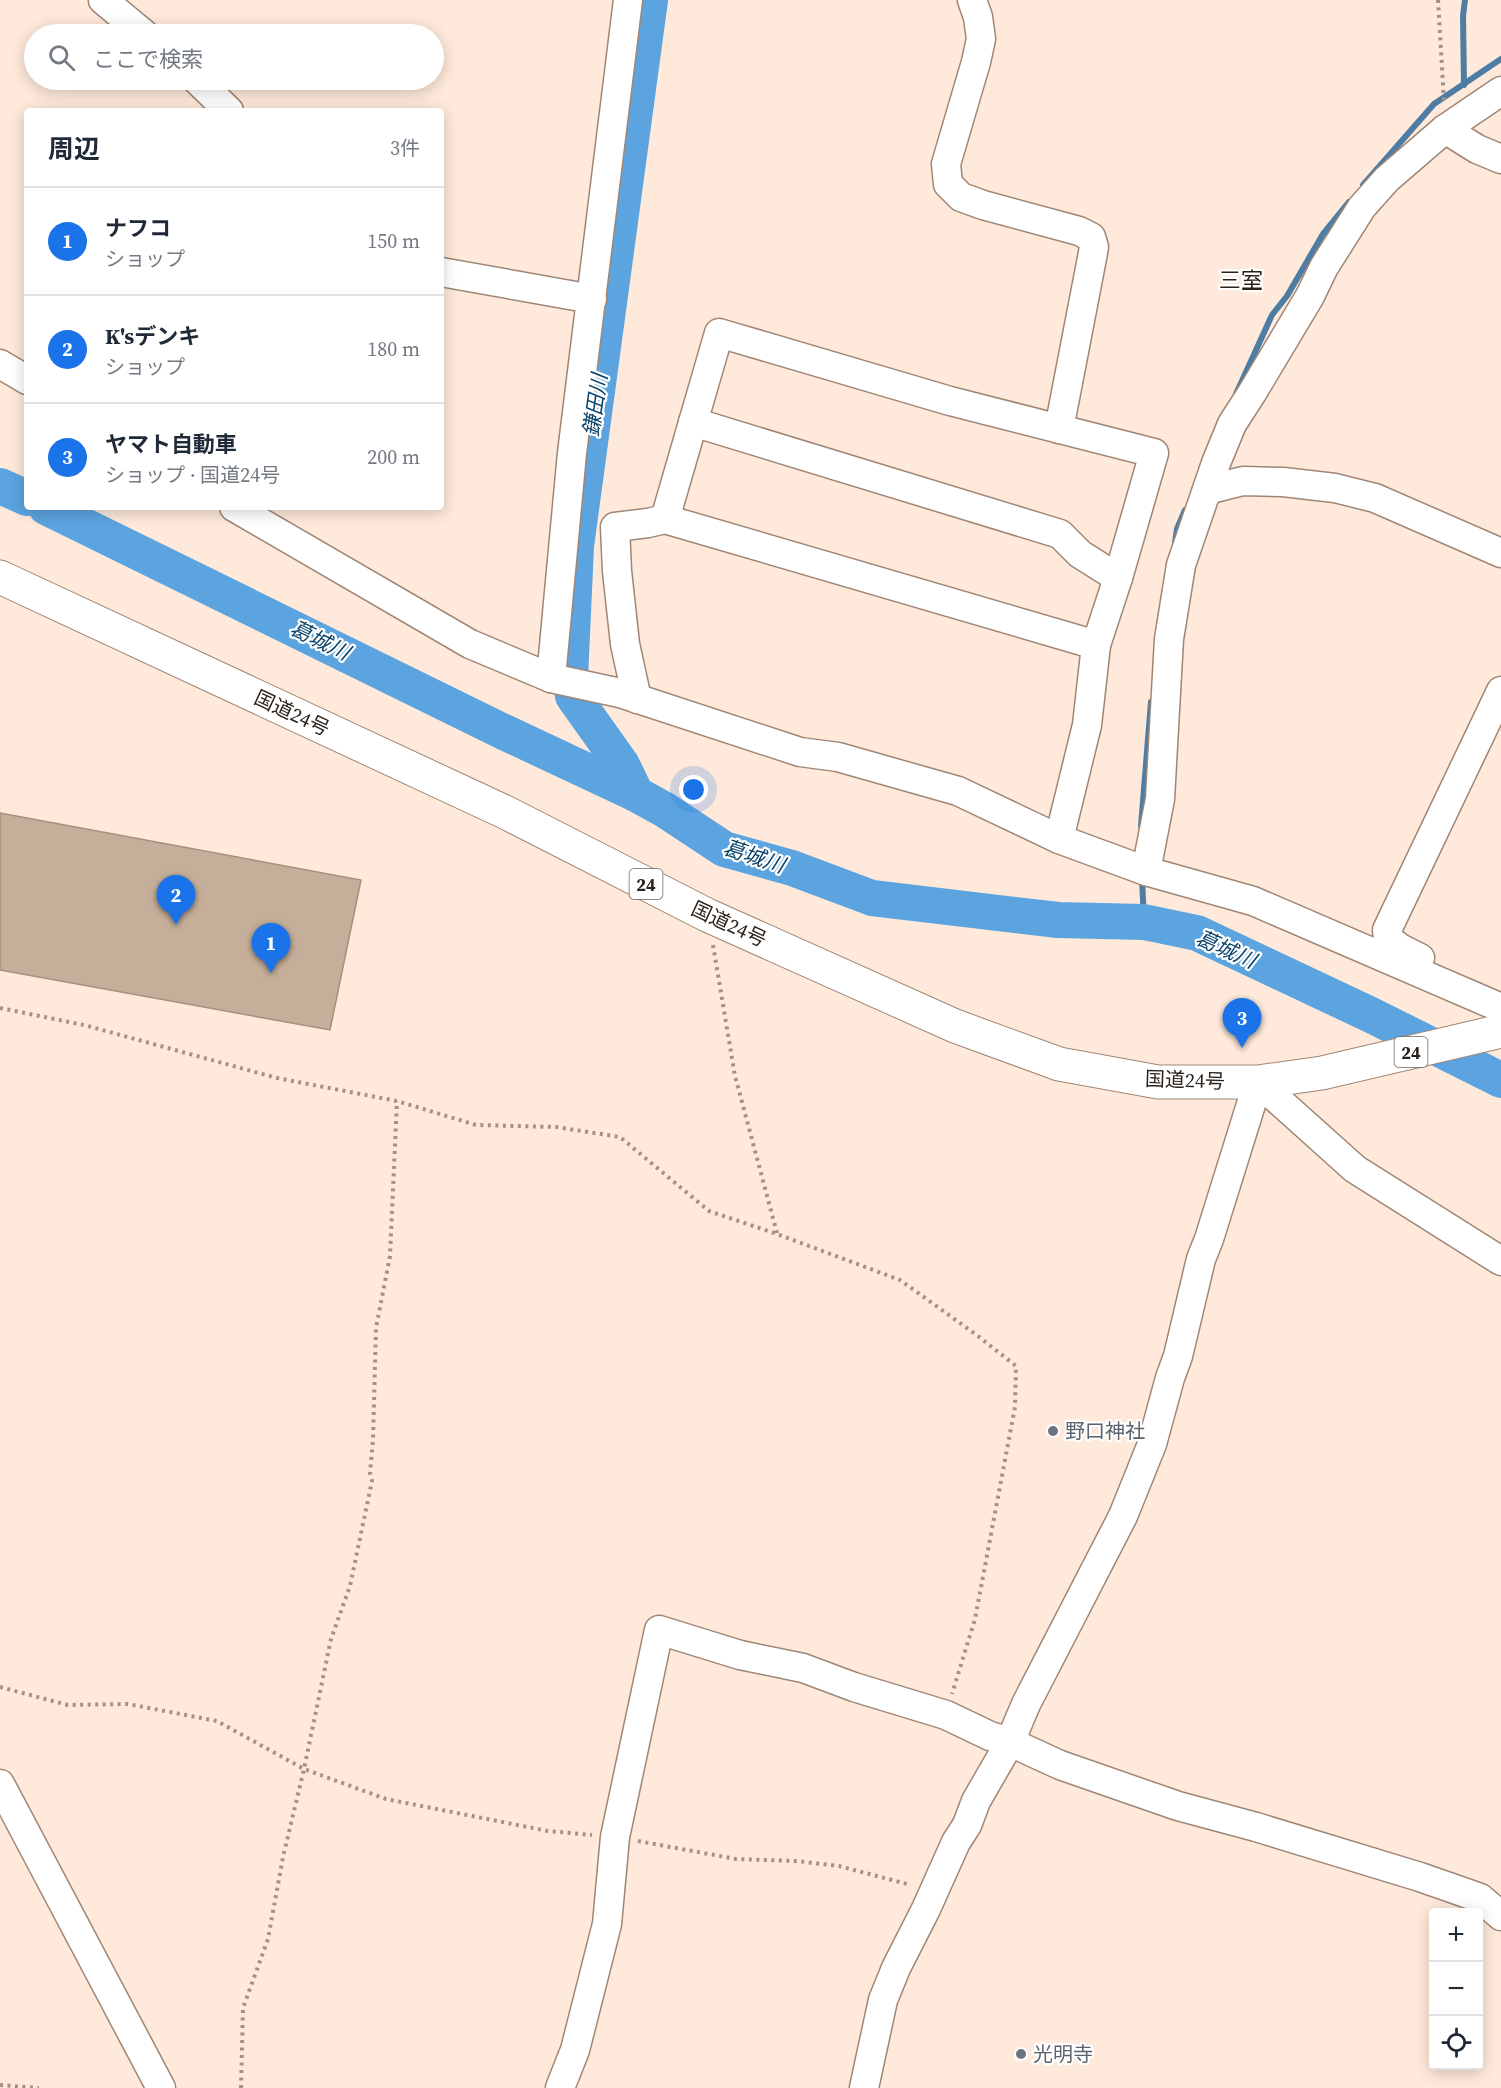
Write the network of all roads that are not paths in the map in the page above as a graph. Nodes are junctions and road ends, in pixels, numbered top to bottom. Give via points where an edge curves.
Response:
1 (103, 0) edge
2 (628, 0) edge
3 (972, 0) edge
4 (132, 24) edge
5 (207, 90) edge
6 (1501, 91) edge
7 (226, 108) edge
8 (1445, 129) junction
9 (1501, 159) edge
10 (444, 273) edge
11 (592, 299) junction
12 (0, 364) edge
13 (24, 378) edge
14 (693, 422) junction
15 (1059, 429) junction
16 (1207, 490) junction
17 (239, 510) edge
18 (665, 519) junction
19 (1501, 553) edge
20 (0, 577) edge
21 (1118, 578) junction
22 (1096, 645) junction
23 (551, 678) junction
24 (1501, 690) edge
25 (629, 696) junction
26 (1059, 839) junction
27 (1146, 871) junction
28 (1499, 1015) edge
29 (1258, 1082) junction
30 (1501, 1261) edge
31 (1010, 1742) junction
32 (0, 1784) edge
33 (1501, 1916) edge
34 (161, 2088) edge
35 (560, 2088) edge
36 (864, 2088) edge

1 - 4 street
2 - 11 street
3 - 15 street via 981,39 946,164 948,184 961,197 1079,231 1093,242
5 - 7 street
6 - 8 street
8 - 9 street
8 - 16 street via 1362,207 1232,424
10 - 11 street
11 - 23 street via 572,453
12 - 13 street
14 - 15 street via 719,333
14 - 18 street
14 - 21 street via 1060,534 1080,554
15 - 21 street via 1154,453
16 - 19 street via 1243,481 1335,488 1375,498
16 - 27 street via 1181,565 1172,618 1160,799
17 - 23 street via 470,644
18 - 22 street
18 - 25 street via 615,527
20 - 29 highway, 国道24号 / 24 via 507,813 707,915 955,1026 1059,1064 1158,1082
21 - 22 street
22 - 26 street via 1087,725
23 - 25 street
24 - 28 street via 1387,930 1388,939 1400,948 1471,983
25 - 26 street via 800,752 838,757 957,791
26 - 27 street
27 - 28 street via 1254,901
28 - 29 highway, 国道24号 / 24 via 1322,1073
29 - 30 street via 1355,1169
29 - 31 street via 1201,1259 1152,1444 1123,1516
31 - 33 street via 1060,1765 1178,1806 1480,1898
31 - 35 street via 946,1715 803,1668 740,1655 659,1630 615,1837 607,1924 575,2050
31 - 36 street via 976,1801 896,1968 883,2000
32 - 34 street

